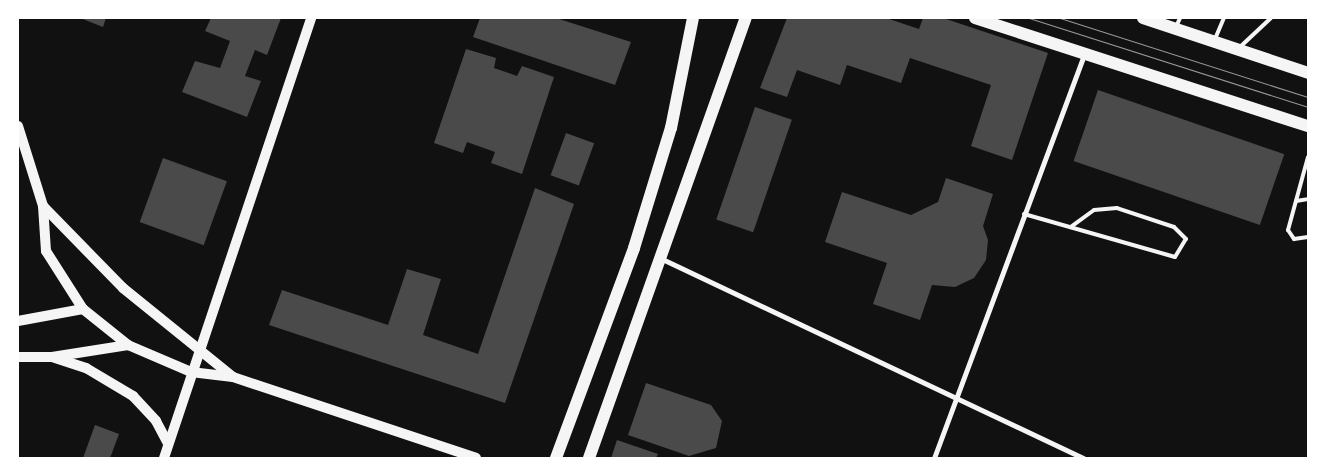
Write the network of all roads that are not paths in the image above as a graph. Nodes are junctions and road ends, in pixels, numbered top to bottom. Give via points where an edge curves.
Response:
1 (311, 18) edge
2 (693, 18) edge
3 (746, 18) edge
4 (975, 18) edge
5 (1143, 18) edge
6 (1224, 18) edge
7 (1271, 18) edge
8 (1178, 23) edge
9 (1214, 41) junction
10 (1237, 50) junction
11 (1084, 54) junction
12 (1308, 73) edge
13 (18, 126) edge
14 (1308, 126) edge
15 (1308, 157) edge
16 (1308, 199) edge
17 (1296, 201) junction
18 (43, 206) junction
19 (1024, 214) junction
20 (1071, 227) junction
21 (1308, 237) edge
22 (658, 256) junction
23 (83, 309) junction
24 (18, 321) edge
25 (128, 346) junction
26 (199, 349) junction
27 (18, 357) edge
28 (52, 357) junction
29 (191, 372) junction
30 (233, 377) junction
31 (954, 397) junction
32 (168, 444) junction
33 (164, 458) edge
34 (476, 458) edge
35 (556, 458) edge
36 (590, 458) edge
37 (934, 458) edge
38 (1083, 458) edge

1 - 26 main road
2 - 35 main road via 671,128 634,248
3 - 22 main road
4 - 11 main road
5 - 8 main road
6 - 9 lane
7 - 10 lane
8 - 9 main road
9 - 10 main road
10 - 12 main road
11 - 14 main road
11 - 19 street
13 - 18 main road
15 - 17 lane
16 - 17 lane
17 - 21 lane via 1290,236
18 - 23 main road via 46,251
18 - 26 main road via 123,288
19 - 20 lane
19 - 31 street
20 - 20 lane via 1175,256 1186,239 1174,227 1117,208 1094,210
22 - 31 street
22 - 36 main road
23 - 24 main road
23 - 25 main road
25 - 28 main road
25 - 29 main road
26 - 29 main road
26 - 30 main road
27 - 28 main road
28 - 32 main road via 86,368 133,396 156,421
29 - 30 main road
29 - 32 main road
30 - 34 main road
31 - 37 street
31 - 38 street
32 - 33 main road

